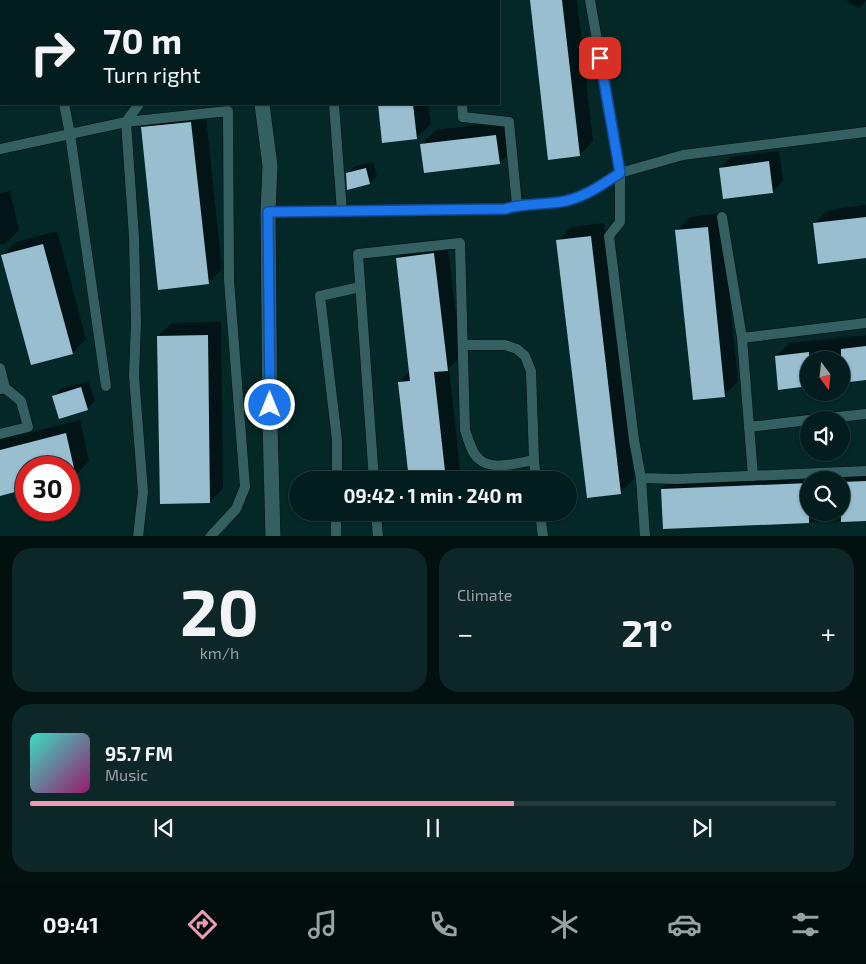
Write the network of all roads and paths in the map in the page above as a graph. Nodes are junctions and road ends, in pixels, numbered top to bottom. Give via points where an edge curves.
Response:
1 (590, 0) edge
2 (64, 105) edge
3 (139, 105) edge
4 (262, 105) edge
5 (334, 105) edge
6 (462, 105) edge
7 (227, 107) edge
8 (126, 122) junction
9 (866, 132) edge
10 (70, 134) junction
11 (0, 150) edge
12 (620, 173) junction
13 (517, 205) junction
14 (268, 212) junction
15 (342, 212) junction
16 (722, 218) dead end
17 (360, 287) junction
18 (866, 323) edge
19 (742, 338) junction
20 (463, 345) junction
21 (0, 368) edge
22 (106, 386) dead end
23 (2, 389) edge
24 (866, 414) edge
25 (850, 416) edge
26 (800, 421) edge
27 (749, 427) junction
28 (0, 434) edge
29 (534, 460) junction
30 (337, 471) edge
31 (373, 471) edge
32 (535, 471) edge
33 (866, 471) edge
34 (753, 476) junction
35 (641, 478) junction
36 (336, 521) edge
37 (377, 521) edge
38 (541, 521) edge
39 (138, 536) edge
40 (210, 536) edge
41 (274, 536) edge
42 (336, 536) edge
43 (378, 536) edge
44 (543, 536) edge
45 (644, 536) edge

1 - 12 lane
2 - 10 lane
3 - 8 lane
4 - 14 street via 270,166
5 - 15 lane
6 - 13 lane via 463,117 509,122
7 - 8 lane
7 - 40 lane via 229,280 245,486 236,509
8 - 10 lane
8 - 39 lane via 135,266 134,376 143,492
9 - 12 lane via 683,155
10 - 11 lane
10 - 22 lane
12 - 13 lane via 587,194 562,202
12 - 35 lane via 620,222 609,236
13 - 15 lane via 505,209
14 - 15 lane
14 - 41 street
16 - 19 lane
17 - 20 lane via 358,254 460,243
17 - 30 lane via 320,296 337,440
17 - 31 lane
18 - 19 lane
19 - 27 lane
20 - 29 lane via 505,345 526,356 530,371
20 - 29 lane via 465,430 471,447 479,459 491,464
21 - 23 lane
23 - 28 lane via 21,401 28,427
24 - 25 lane
26 - 27 lane
27 - 34 lane
29 - 32 lane
33 - 34 lane
34 - 35 lane
35 - 45 lane
36 - 42 lane
37 - 43 lane
38 - 44 lane

